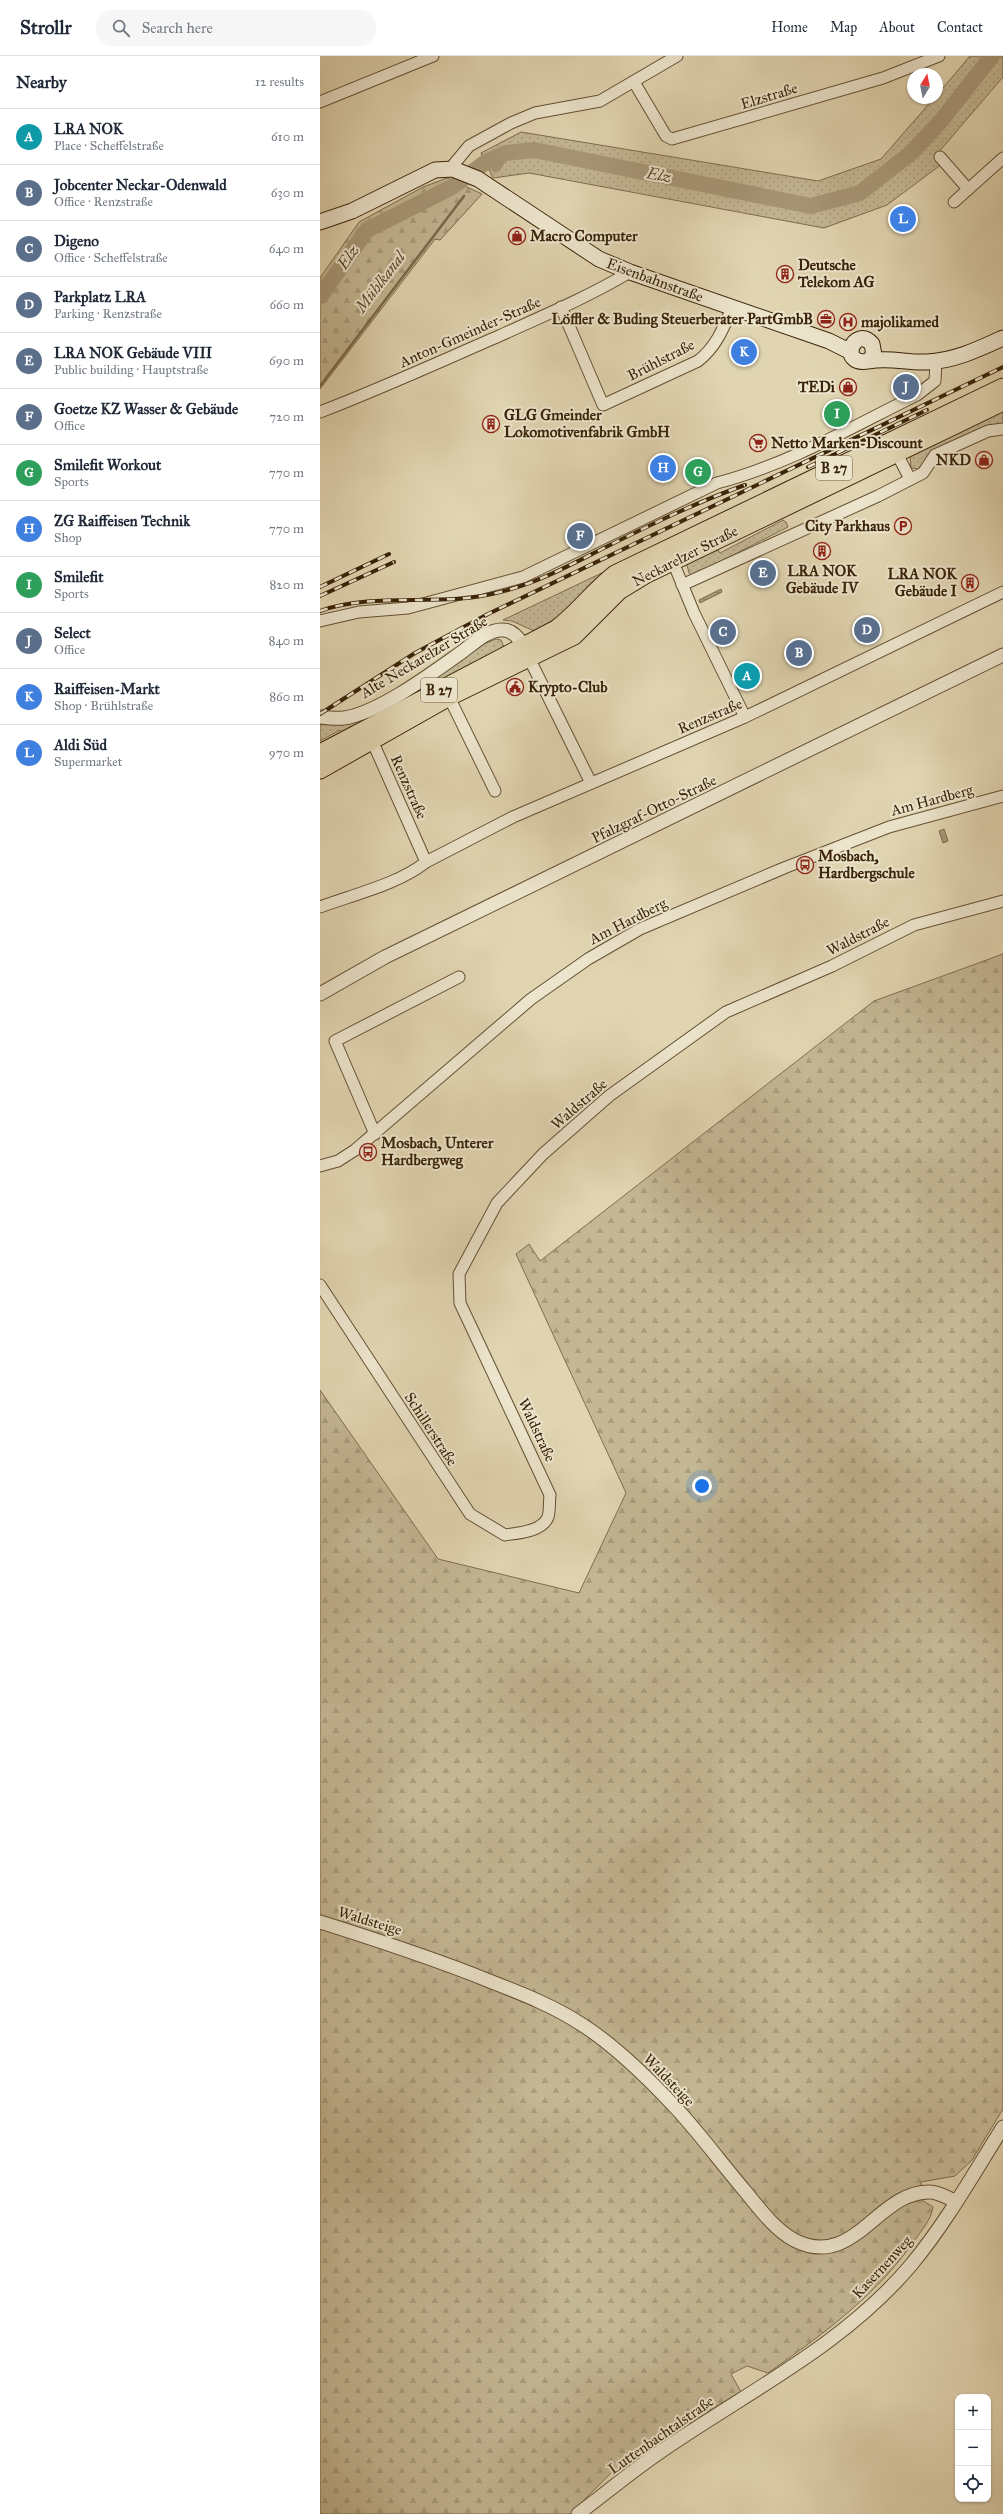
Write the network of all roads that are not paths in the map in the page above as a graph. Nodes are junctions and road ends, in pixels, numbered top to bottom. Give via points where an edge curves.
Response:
1 (433, 56) edge
2 (677, 56) edge
3 (939, 56) edge
4 (634, 82) junction
5 (320, 102) edge
6 (940, 157) dead end
7 (1003, 158) edge
8 (458, 170) junction
9 (968, 189) junction
10 (954, 202) dead end
11 (320, 222) edge
12 (630, 272) junction
13 (560, 307) junction
14 (732, 308) junction
15 (1003, 338) edge
16 (853, 347) junction
17 (871, 354) junction
18 (936, 361) junction
19 (1003, 387) edge
20 (1003, 402) edge
21 (320, 412) edge
22 (1003, 429) edge
23 (894, 447) junction
24 (910, 479) junction
25 (670, 555) junction
26 (682, 585) junction
27 (1003, 592) edge
28 (320, 621) edge
29 (1003, 655) edge
30 (530, 660) junction
31 (449, 698) junction
32 (320, 717) edge
33 (745, 717) junction
34 (354, 735) junction
35 (369, 742) junction
36 (320, 753) edge
37 (320, 770) edge
38 (591, 783) junction
39 (495, 791) dead end
40 (1003, 796) edge
41 (426, 862) junction
42 (1003, 901) edge
43 (320, 907) edge
44 (459, 976) dead end
45 (320, 994) edge
46 (375, 1134) junction
47 (320, 1166) edge
48 (320, 1285) edge
49 (548, 1518) joint
50 (320, 1922) edge
51 (1003, 2127) edge
52 (955, 2201) junction
53 (764, 2386) joint
54 (578, 2514) edge

1 - 5 street
2 - 4 street
3 - 4 street, Elzstraße via 883,78 672,139 666,136
4 - 8 street via 600,101 535,113 511,124 469,146 454,164
6 - 9 street
7 - 9 street
8 - 11 main road via 435,170 352,211
8 - 12 main road, Eisenbahnstraße via 478,179 599,259
9 - 10 street
12 - 13 street, Anton-Gmeinder-Straße via 608,286
12 - 14 main road, Eisenbahnstraße
13 - 14 street, Brühlstraße via 603,405 698,361 718,341
13 - 21 street, Anton-Gmeinder-Straße via 392,383
14 - 16 main road, Eisenbahnstraße
15 - 18 main road via 959,356
16 - 17 main road via 857,361
16 - 17 main road, Eisenbahnstraße via 866,339
17 - 18 main road via 920,362
18 - 28 street via 935,381 917,395 775,464 717,483 523,577 408,608 360,612
19 - 23 main road, B 27
20 - 23 main road, B 27
22 - 24 street via 988,431 935,455 923,472
23 - 24 street
23 - 25 main road, B 27
24 - 26 street via 778,543
25 - 26 street
25 - 30 main road, B 27 via 614,574
26 - 33 street
27 - 33 street, Renzstraße
29 - 45 street, Pfalzgraf-Otto-Straße via 385,957
30 - 31 main road, B 27
30 - 32 street, Alte Neckarelzer Straße via 514,634 499,630 485,636 429,675 366,710 344,718
30 - 34 main road, B 27
30 - 38 street
31 - 35 main road, B 27
31 - 39 street
33 - 38 street, Renzstraße
34 - 35 street
34 - 36 main road, B 27
35 - 37 main road, B 27
35 - 41 street, Renzstraße via 374,745
38 - 41 street, Renzstraße via 513,817
40 - 46 street, Am Hardberg via 889,827 640,929 588,960 531,999
41 - 43 street, Renzstraße via 389,882
42 - 49 street, Waldstraße via 914,925 832,966 726,1012 609,1096 543,1154 497,1203 459,1274 460,1303 544,1480 550,1495
44 - 46 street via 336,1041
46 - 47 street, Am Hardberg via 338,1161
48 - 49 street, Schillerstraße via 470,1514 505,1535 529,1531
50 - 52 street, Waldsteige via 424,1954 545,2003 583,2025 629,2062 677,2109 765,2216 793,2239 817,2246 840,2243 871,2223 895,2201 909,2194 932,2192
51 - 52 street, Kasernenweg
52 - 53 street, Kasernenweg via 910,2265 880,2296 848,2326
53 - 54 street, Luttenbachtalstraße via 660,2452

